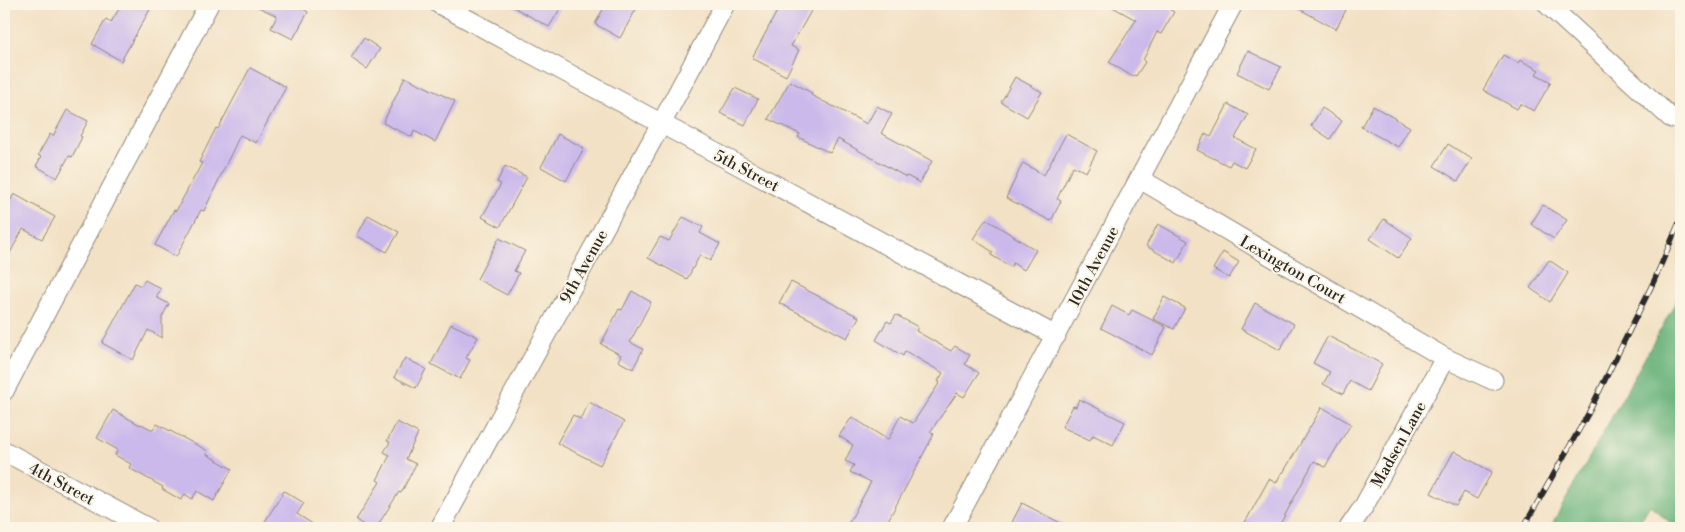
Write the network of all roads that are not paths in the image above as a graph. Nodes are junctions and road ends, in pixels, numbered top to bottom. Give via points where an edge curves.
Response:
1 (209, 4) edge
2 (439, 4) edge
3 (725, 4) edge
4 (1233, 4) edge
5 (1547, 4) edge
6 (1671, 118) dead end
7 (661, 124) junction
8 (1140, 179) junction
9 (1056, 336) junction
10 (1445, 358) junction
11 (1493, 380) dead end
12 (4, 391) edge
13 (4, 451) edge
14 (148, 528) edge
15 (440, 528) edge
16 (952, 528) edge
17 (1349, 528) edge

1 - 12 street
2 - 7 street, 5th Street
3 - 7 street, 9th Avenue
4 - 8 street, 10th Avenue
5 - 6 street
7 - 9 street, 5th Street
7 - 15 street, 9th Avenue
8 - 9 street, 10th Avenue
8 - 10 street, Lexington Court
9 - 16 street, 10th Avenue
10 - 11 street, Lexington Court
10 - 17 street, Madsen Lane
13 - 14 street, 4th Street

